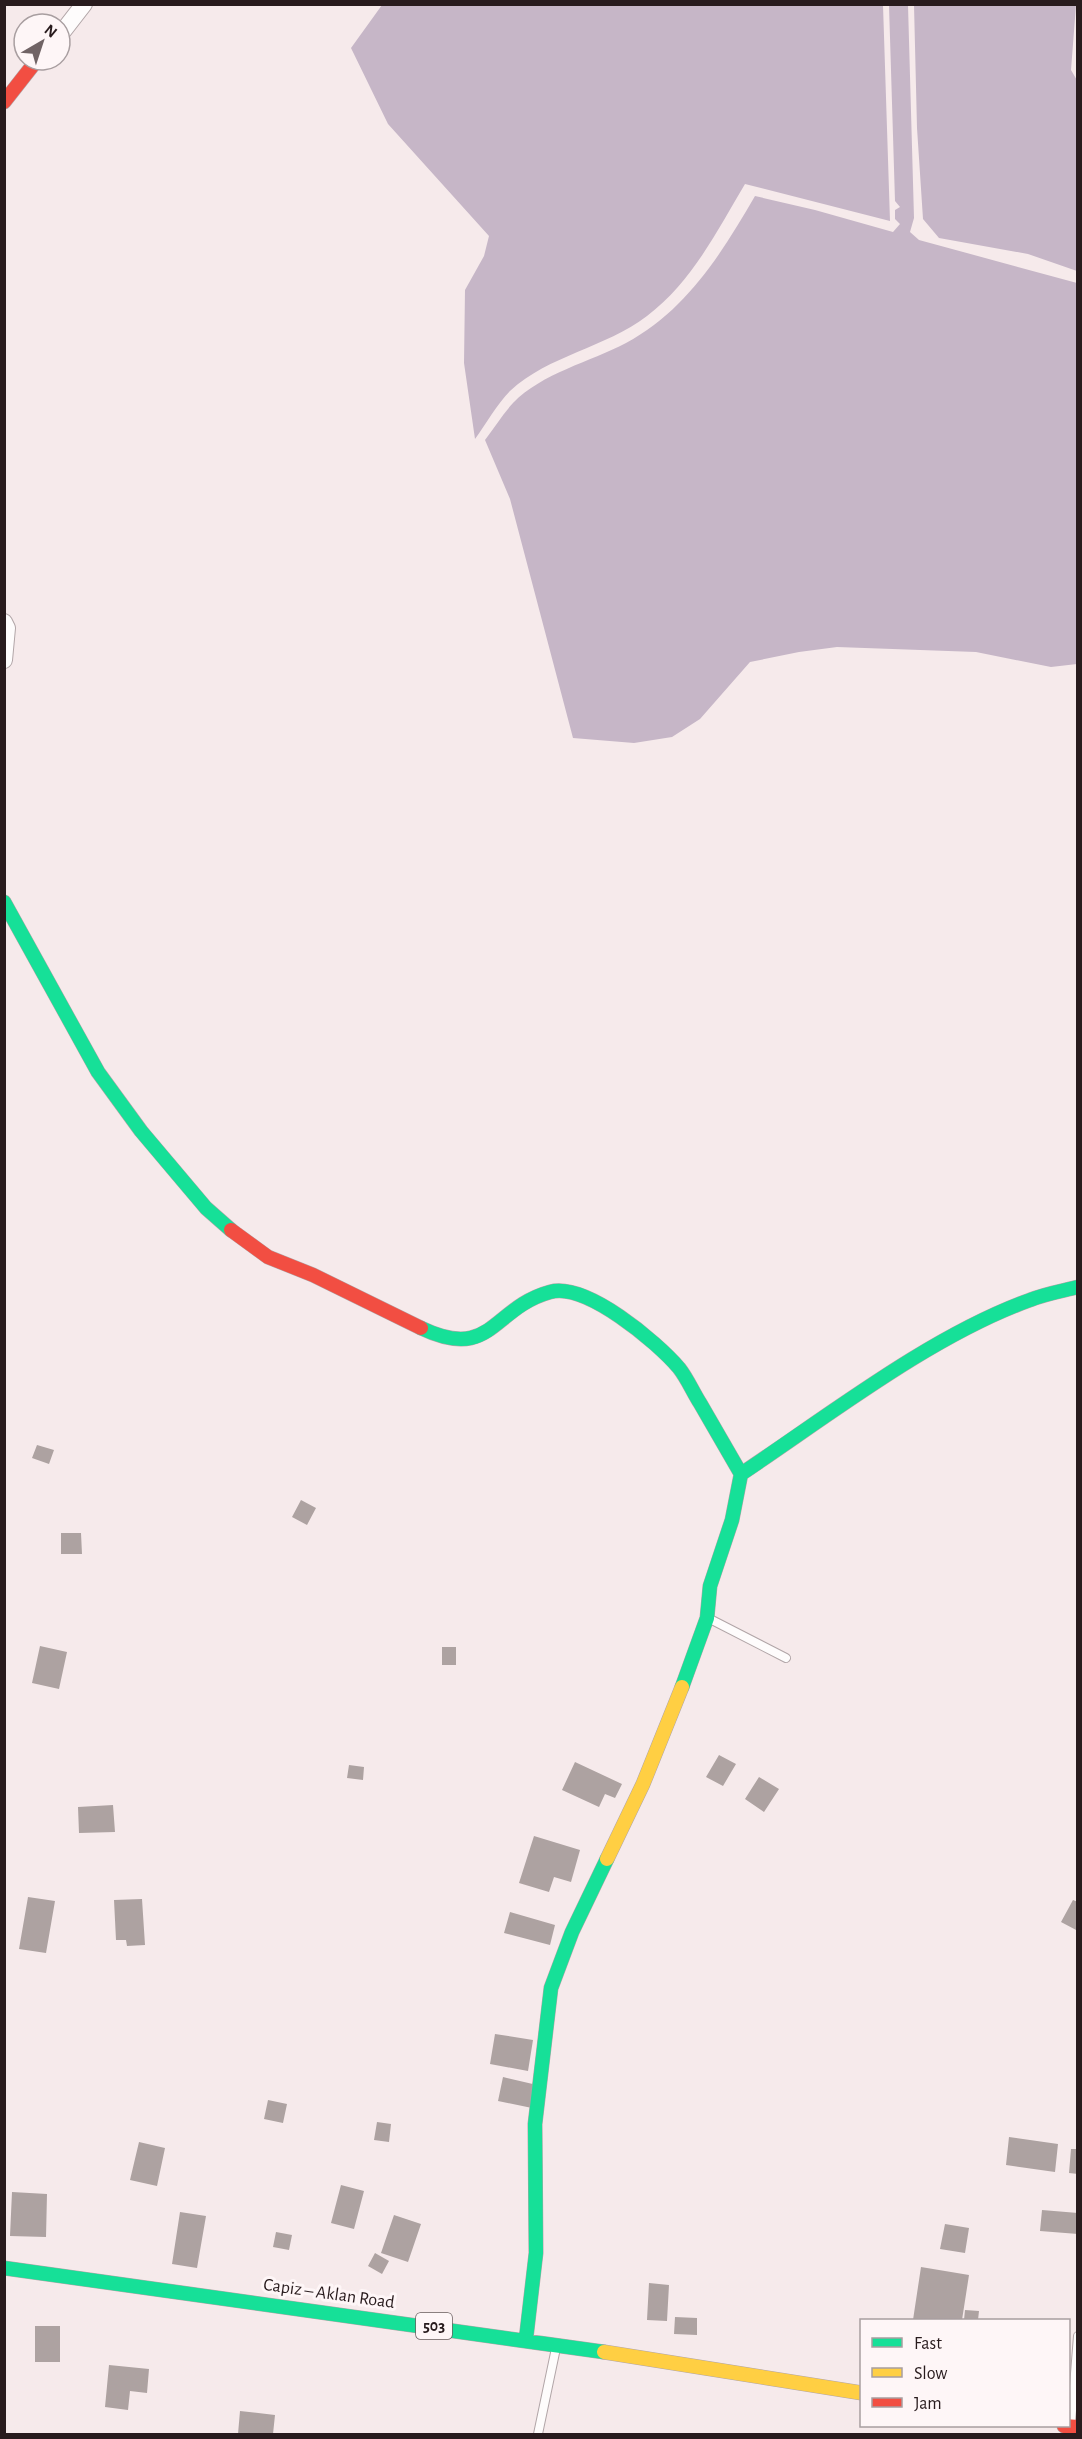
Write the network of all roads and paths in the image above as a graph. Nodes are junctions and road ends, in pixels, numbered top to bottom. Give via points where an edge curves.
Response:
1 (84, 4) edge
2 (72, 20) edge
3 (28, 72) edge
4 (4, 102) edge
5 (4, 622) edge
6 (4, 660) edge
7 (4, 902) edge
8 (1077, 1287) edge
9 (741, 1474) junction
10 (707, 1618) junction
11 (786, 1658) dead end
12 (4, 2268) edge
13 (1077, 2336) edge
14 (526, 2339) junction
15 (556, 2344) junction
16 (860, 2393) edge
17 (1071, 2426) edge
18 (538, 2434) edge

1 - 2 street
3 - 4 street
5 - 6 street
7 - 9 street via 98,1072 162,1157 206,1208 240,1238 268,1257 444,1339 478,1338 526,1302 552,1291 583,1295 605,1306 680,1369
8 - 9 street via 1026,1301 948,1339
9 - 10 street via 732,1520 710,1586
10 - 11 lane
10 - 14 street via 643,1784 572,1932 551,1988 535,2124 536,2253
12 - 14 street, Capiz – Aklan Road / 503
13 - 17 lane
14 - 15 street, Capiz – Aklan Road / 503
15 - 16 street, Capiz – Aklan Road / 503
15 - 18 lane

